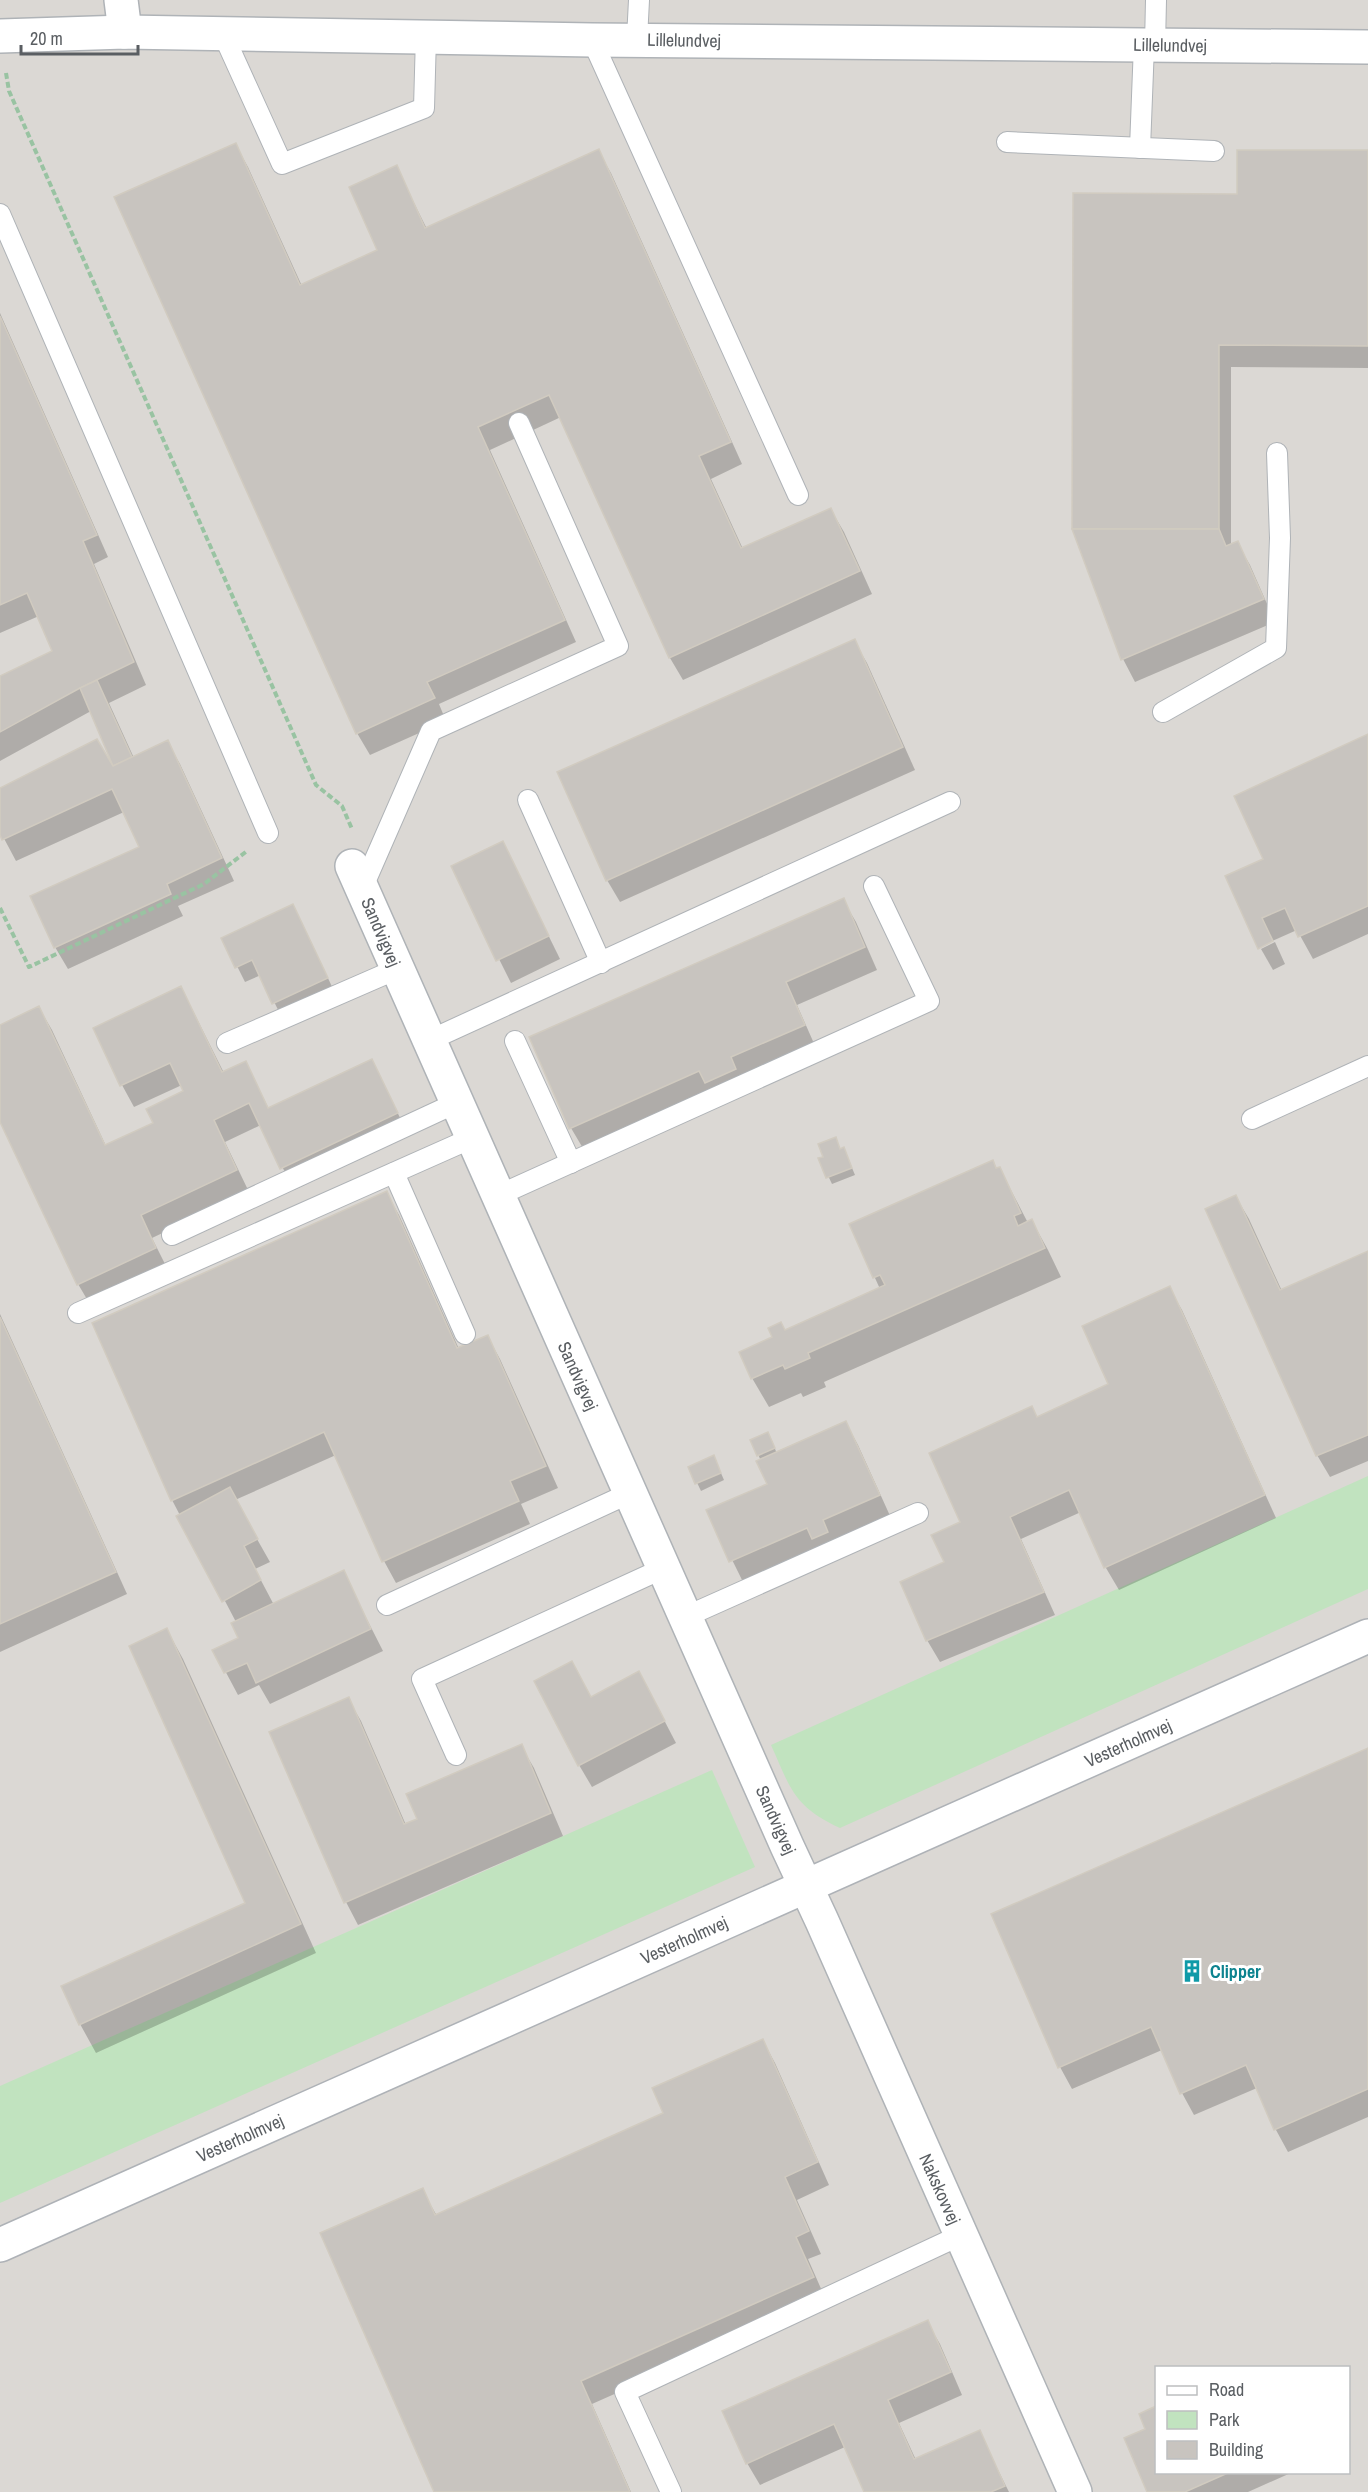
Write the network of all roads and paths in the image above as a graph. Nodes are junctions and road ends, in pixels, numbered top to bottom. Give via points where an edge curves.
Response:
1 (121, 0) edge
2 (639, 0) edge
3 (1156, 0) edge
4 (125, 32) junction
5 (224, 34) junction
6 (0, 36) edge
7 (426, 36) junction
8 (637, 39) junction
9 (592, 40) junction
10 (1149, 45) junction
11 (1368, 47) edge
12 (5, 70) dead end
13 (1006, 142) dead end
14 (1140, 148) junction
15 (1214, 151) dead end
16 (0, 214) edge
17 (519, 423) dead end
18 (1278, 453) dead end
19 (798, 495) dead end
20 (1163, 712) dead end
21 (528, 800) dead end
22 (950, 802) dead end
23 (268, 833) joint
24 (357, 877) junction
25 (874, 886) dead end
26 (0, 908) edge
27 (602, 963) junction
28 (397, 969) junction
29 (429, 1041) junction
30 (514, 1041) dead end
31 (227, 1043) dead end
32 (1368, 1066) edge
33 (456, 1103) junction
34 (1252, 1119) dead end
35 (472, 1138) junction
36 (571, 1163) junction
37 (394, 1173) junction
38 (497, 1196) junction
39 (172, 1235) dead end
40 (78, 1313) dead end
41 (465, 1334) dead end
42 (630, 1493) junction
43 (918, 1514) dead end
44 (664, 1568) junction
45 (387, 1605) dead end
46 (685, 1617) junction
47 (1368, 1636) edge
48 (456, 1755) dead end
49 (806, 1886) junction
50 (961, 2235) junction
51 (0, 2245) edge
52 (671, 2492) edge
53 (1074, 2492) edge

1 - 4 street
2 - 8 lane
3 - 10 lane
4 - 5 street, Lillelundvej
4 - 6 street, Lillelundvej
5 - 7 street, Lillelundvej
5 - 7 lane via 282,164 424,108
7 - 9 street, Lillelundvej
8 - 9 street, Lillelundvej
8 - 10 street, Lillelundvej
9 - 19 lane
10 - 11 street, Lillelundvej
10 - 14 lane
12 - 24 path via 9,91 316,785 342,806 360,846
13 - 14 lane
14 - 15 lane
16 - 23 lane
17 - 24 lane via 618,646 430,731
18 - 20 lane via 1276,648
21 - 27 lane
22 - 27 lane
23 - 26 path via 204,884 29,967
24 - 28 street, Sandvigvej
25 - 36 lane via 929,1001
27 - 29 lane
28 - 29 street, Sandvigvej
28 - 31 lane
29 - 33 street, Sandvigvej
30 - 36 lane
32 - 34 lane
33 - 35 street, Sandvigvej
33 - 39 lane
35 - 37 lane
35 - 38 street, Sandvigvej
36 - 38 lane
37 - 40 lane
37 - 41 lane
38 - 42 street, Sandvigvej
42 - 44 street, Sandvigvej
42 - 45 lane
43 - 46 lane
44 - 46 street, Sandvigvej
44 - 48 lane via 422,1679
46 - 49 street, Sandvigvej
47 - 49 street, Vesterholmvej
49 - 50 street, Nakskovvej
49 - 51 street, Vesterholmvej
50 - 52 lane via 624,2392
50 - 53 street, Nakskovvej

